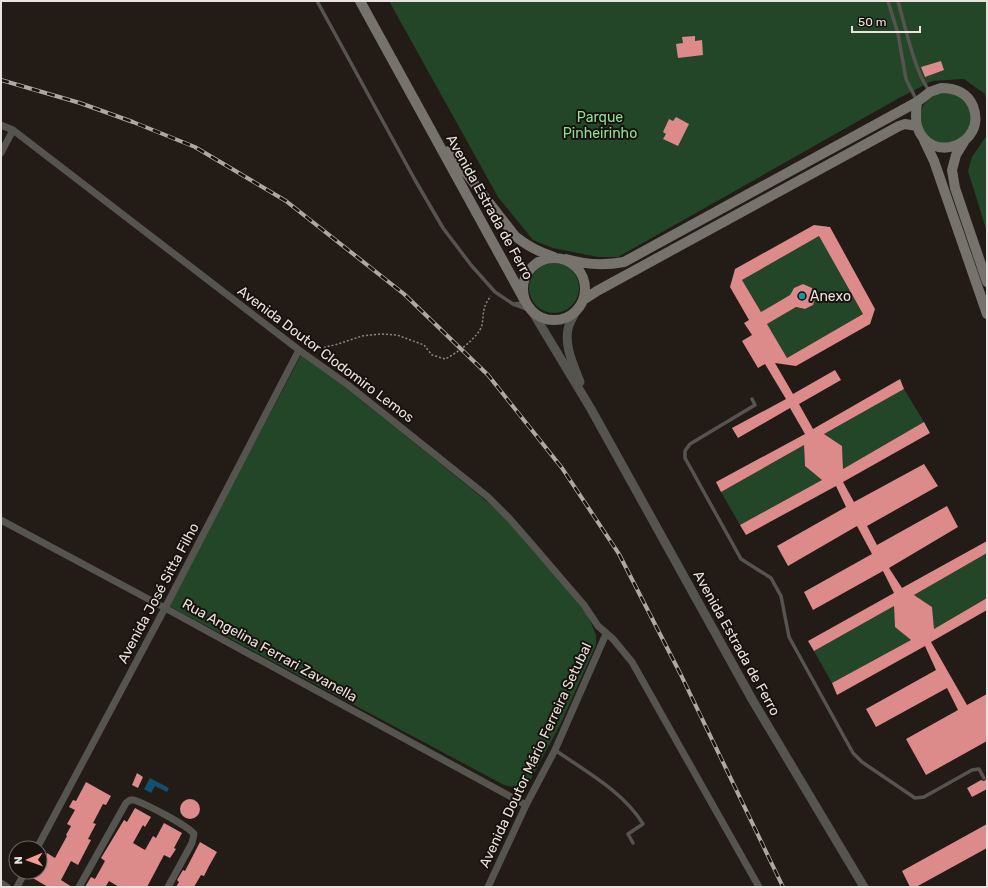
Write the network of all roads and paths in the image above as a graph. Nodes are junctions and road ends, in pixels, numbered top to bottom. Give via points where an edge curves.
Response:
1 (317, 1) edge
2 (360, 1) edge
3 (888, 1) edge
4 (898, 1) edge
5 (907, 32) junction
6 (898, 34) junction
7 (930, 92) junction
8 (917, 102) junction
9 (1, 125) edge
10 (430, 126) junction
11 (917, 126) junction
12 (13, 130) junction
13 (922, 137) junction
14 (964, 142) junction
15 (1, 153) edge
16 (554, 257) junction
17 (566, 260) junction
18 (987, 282) edge
19 (495, 292) junction
20 (583, 300) junction
21 (525, 301) junction
22 (513, 304) junction
23 (532, 311) junction
24 (576, 311) junction
25 (987, 314) edge
26 (299, 350) junction
27 (752, 399) dead end
28 (591, 409) junction
29 (1, 520) edge
30 (165, 608) junction
31 (606, 634) junction
32 (555, 750) junction
33 (984, 778) dead end
34 (526, 804) junction
35 (41, 840) edge
36 (632, 843) dead end
37 (1, 883) edge
38 (7, 887) edge
39 (79, 887) edge
40 (168, 887) edge
41 (488, 887) edge
42 (759, 887) edge
43 (864, 887) edge

1 - 19 lane via 444,228
2 - 10 main road, Avenida Estrada de Ferro
3 - 6 lane
4 - 5 lane
5 - 6 lane
5 - 7 lane via 919,74
6 - 8 lane via 906,79
7 - 8 main road
7 - 14 main road via 952,88 963,93 971,101 976,122 972,133
8 - 11 main road
8 - 17 main road via 624,262 595,265
9 - 12 street, Avenida Doutor Clodomiro Lemos
10 - 16 main road, Avenida Estrada de Ferro via 515,236 540,252
10 - 21 main road, Avenida Estrada de Ferro
11 - 13 main road
11 - 20 main road via 899,126
12 - 15 street
12 - 26 street, Avenida Doutor Clodomiro Lemos
13 - 14 main road via 942,148 954,147
13 - 25 main road via 934,161
14 - 18 main road via 956,154 952,170 955,188
16 - 17 main road, Avenida Estrada de Ferro
16 - 21 main road, Avenida Estrada de Ferro via 542,260 532,267 525,277
17 - 20 main road, Avenida Estrada de Ferro via 576,266 583,276
19 - 22 lane
19 - 26 path via 488,299 483,311 482,327 476,337 454,355 445,358 432,355 424,345 397,335 380,334 362,336 318,349
20 - 24 main road, Avenida Estrada de Ferro
21 - 22 lane
21 - 23 main road, Avenida Estrada de Ferro
22 - 23 lane
23 - 24 main road, Avenida Estrada de Ferro via 542,318 554,320 566,318
23 - 28 street, Avenida Estrada de Ferro
24 - 28 street, Avenida Estrada de Ferro via 569,326 567,342
26 - 30 street, Avenida José Sitta Filho
26 - 31 street, Avenida Doutor Clodomiro Lemos via 348,385 488,497 559,574
27 - 33 lane via 755,404 690,444 685,451 686,458 741,559 771,578 781,596 789,637 853,753 915,798 924,797 972,770 979,769
28 - 43 street, Avenida Estrada de Ferro via 753,701
29 - 30 street, Rua Angelina Ferrari Zavanella
30 - 34 street, Rua Angelina Ferrari Zavanella
30 - 35 street, Avenida José Sitta Filho
31 - 32 street, Avenida Doutor Mário Ferreira Setubal
31 - 42 street, Avenida Doutor Clodomiro Lemos via 632,662
32 - 34 street, Avenida Doutor Mário Ferreira Setubal
32 - 36 lane via 613,790 636,812 643,824 628,834
34 - 41 street, Avenida Doutor Mário Ferreira Setubal
37 - 38 street
39 - 40 street via 130,800 183,825 194,834 192,843

